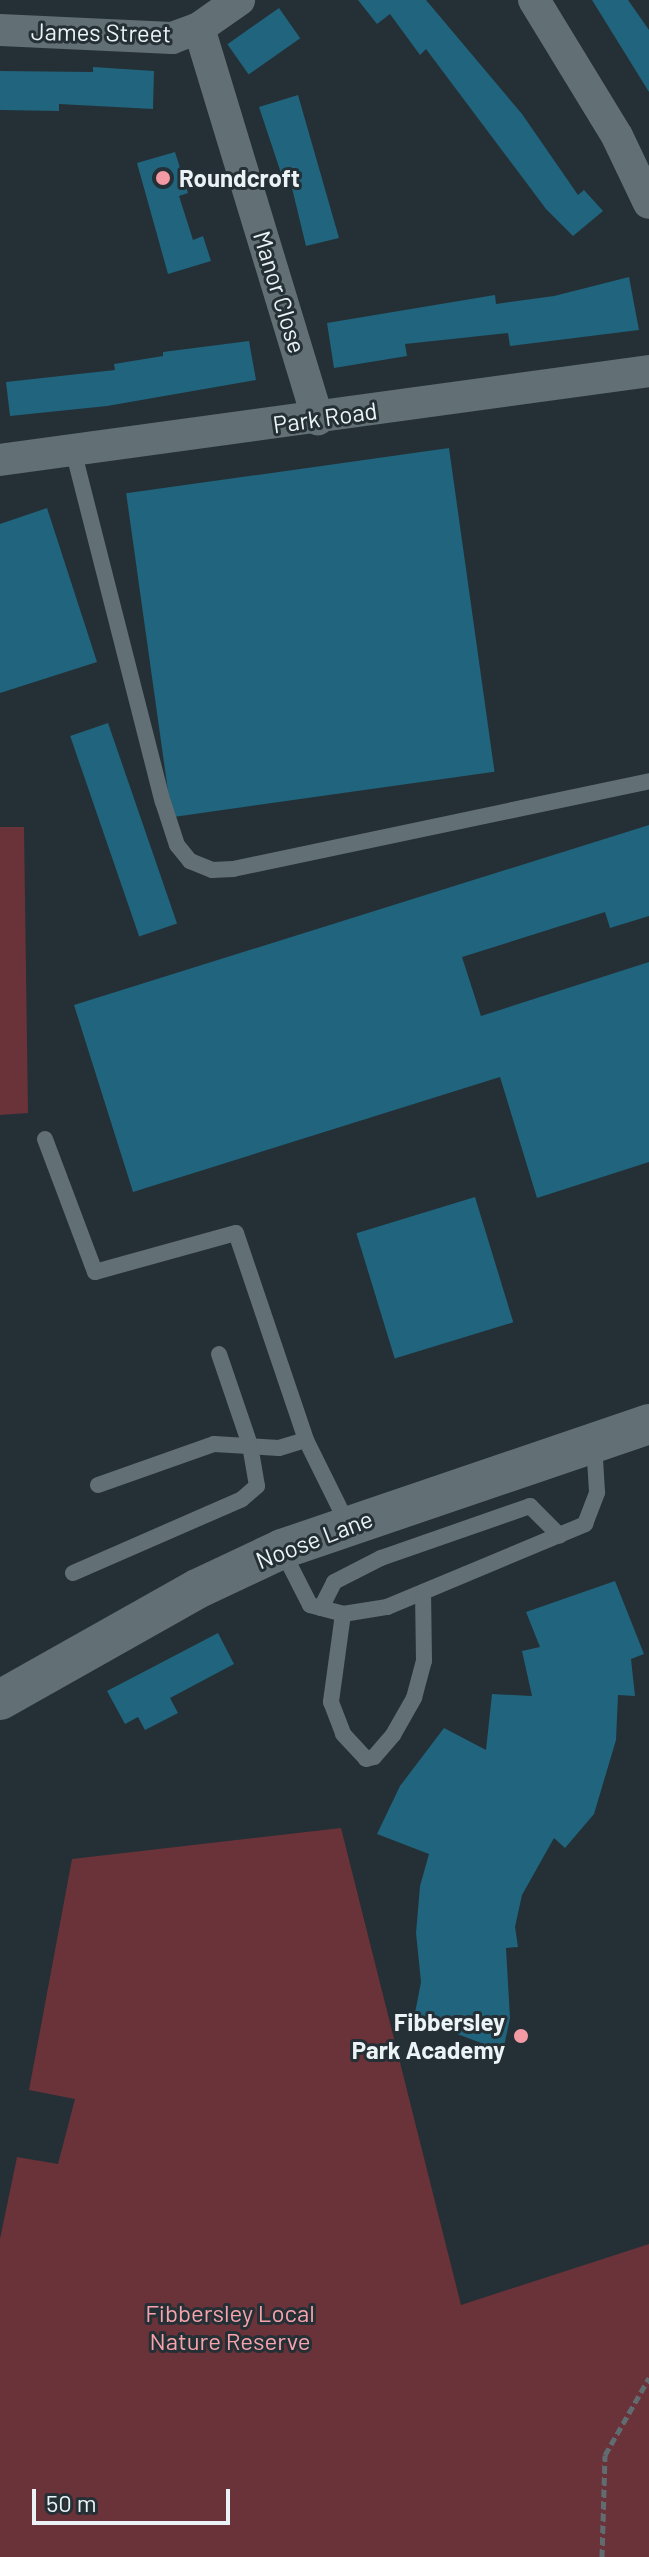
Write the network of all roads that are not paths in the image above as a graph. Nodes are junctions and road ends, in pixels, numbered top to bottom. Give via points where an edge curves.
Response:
1 (239, 0) edge
2 (534, 0) edge
3 (199, 28) junction
4 (0, 30) edge
5 (649, 203) edge
6 (649, 371) edge
7 (318, 419) junction
8 (73, 450) junction
9 (0, 460) edge
10 (649, 781) edge
11 (45, 1139) dead end
12 (219, 1354) dead end
13 (649, 1424) edge
14 (306, 1440) junction
15 (594, 1443) junction
16 (250, 1445) junction
17 (98, 1485) dead end
18 (348, 1525) junction
19 (560, 1536) junction
20 (282, 1549) junction
21 (73, 1573) dead end
22 (423, 1592) junction
23 (321, 1608) junction
24 (343, 1614) junction
25 (0, 1700) edge

1 - 3 street, James Street
2 - 5 street via 617,136
3 - 4 street, James Street via 172,38
3 - 7 street, Manor Close
6 - 7 street, Park Road
7 - 8 street, Park Road
8 - 9 street, Park Road
8 - 10 lane via 163,802 177,845 190,861 212,870 233,869
11 - 14 lane via 95,1272 236,1233
12 - 16 lane
13 - 15 street, Noose Lane
14 - 16 lane via 279,1448
14 - 18 lane
15 - 18 street, Noose Lane
15 - 19 lane via 597,1492 585,1524
16 - 17 lane via 214,1444
16 - 21 lane via 257,1486 242,1499
18 - 20 street, Noose Lane
19 - 22 lane
19 - 23 lane via 530,1506 381,1558 334,1582
20 - 23 lane via 310,1605
20 - 25 street, Noose Lane via 197,1589
22 - 24 lane via 387,1607
22 - 24 lane via 424,1661 414,1698 393,1735 366,1759 343,1734 331,1702
23 - 24 lane

